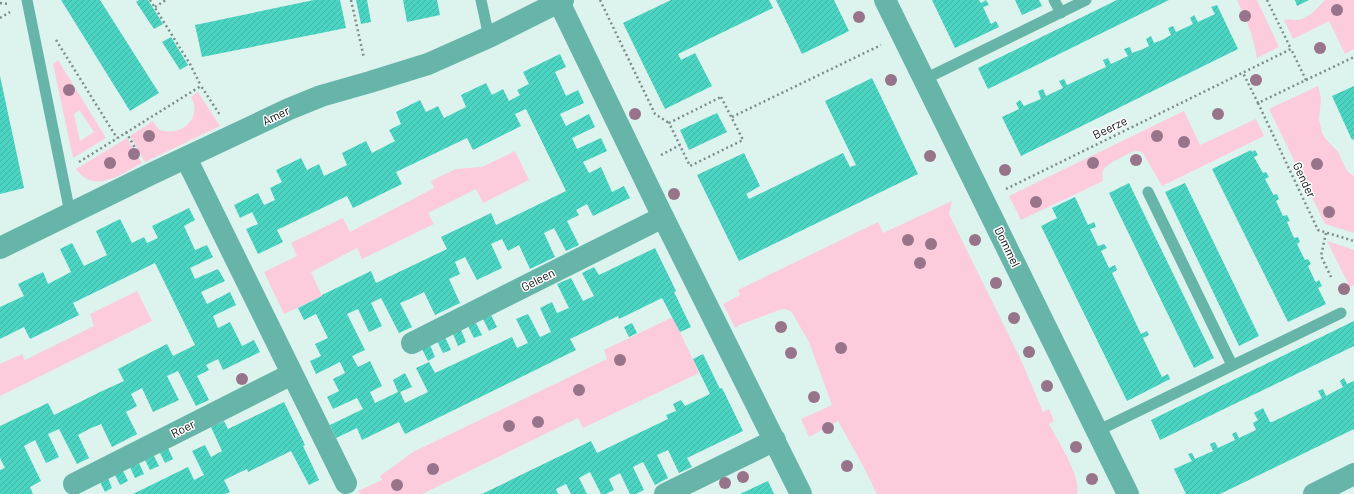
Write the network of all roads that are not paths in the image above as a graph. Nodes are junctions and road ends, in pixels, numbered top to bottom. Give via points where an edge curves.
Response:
1 (27, 0) edge
2 (481, 0) edge
3 (886, 0) edge
4 (1054, 0) edge
5 (1086, 0) edge
6 (561, 1) edge
7 (1061, 13) junction
8 (489, 38) junction
9 (925, 79) junction
10 (186, 158) junction
11 (1148, 192) dead end
12 (70, 213) junction
13 (663, 217) junction
14 (0, 248) edge
15 (1341, 313) dead end
16 (412, 343) dead end
17 (1232, 365) junction
18 (292, 374) junction
19 (1097, 431) junction
20 (775, 440) junction
21 (1354, 474) edge
22 (346, 483) dead end
23 (74, 484) dead end
24 (665, 494) edge
25 (801, 494) edge
26 (1128, 494) edge
27 (1314, 494) edge

1 - 12 lane
2 - 8 lane
3 - 9 street, Dommel
4 - 7 lane
5 - 7 lane
6 - 8 street, Amer
6 - 13 street
7 - 9 lane
8 - 10 street, Amer via 428,64 321,96
9 - 19 street, Dommel
10 - 12 street, Amer
10 - 18 street
11 - 17 lane
12 - 14 street, Amer
13 - 16 street, Geleen
13 - 20 street
15 - 17 lane
17 - 19 lane
18 - 22 street
18 - 23 street, Roer
19 - 26 street, Dommel
20 - 24 street
20 - 25 street
21 - 27 street

